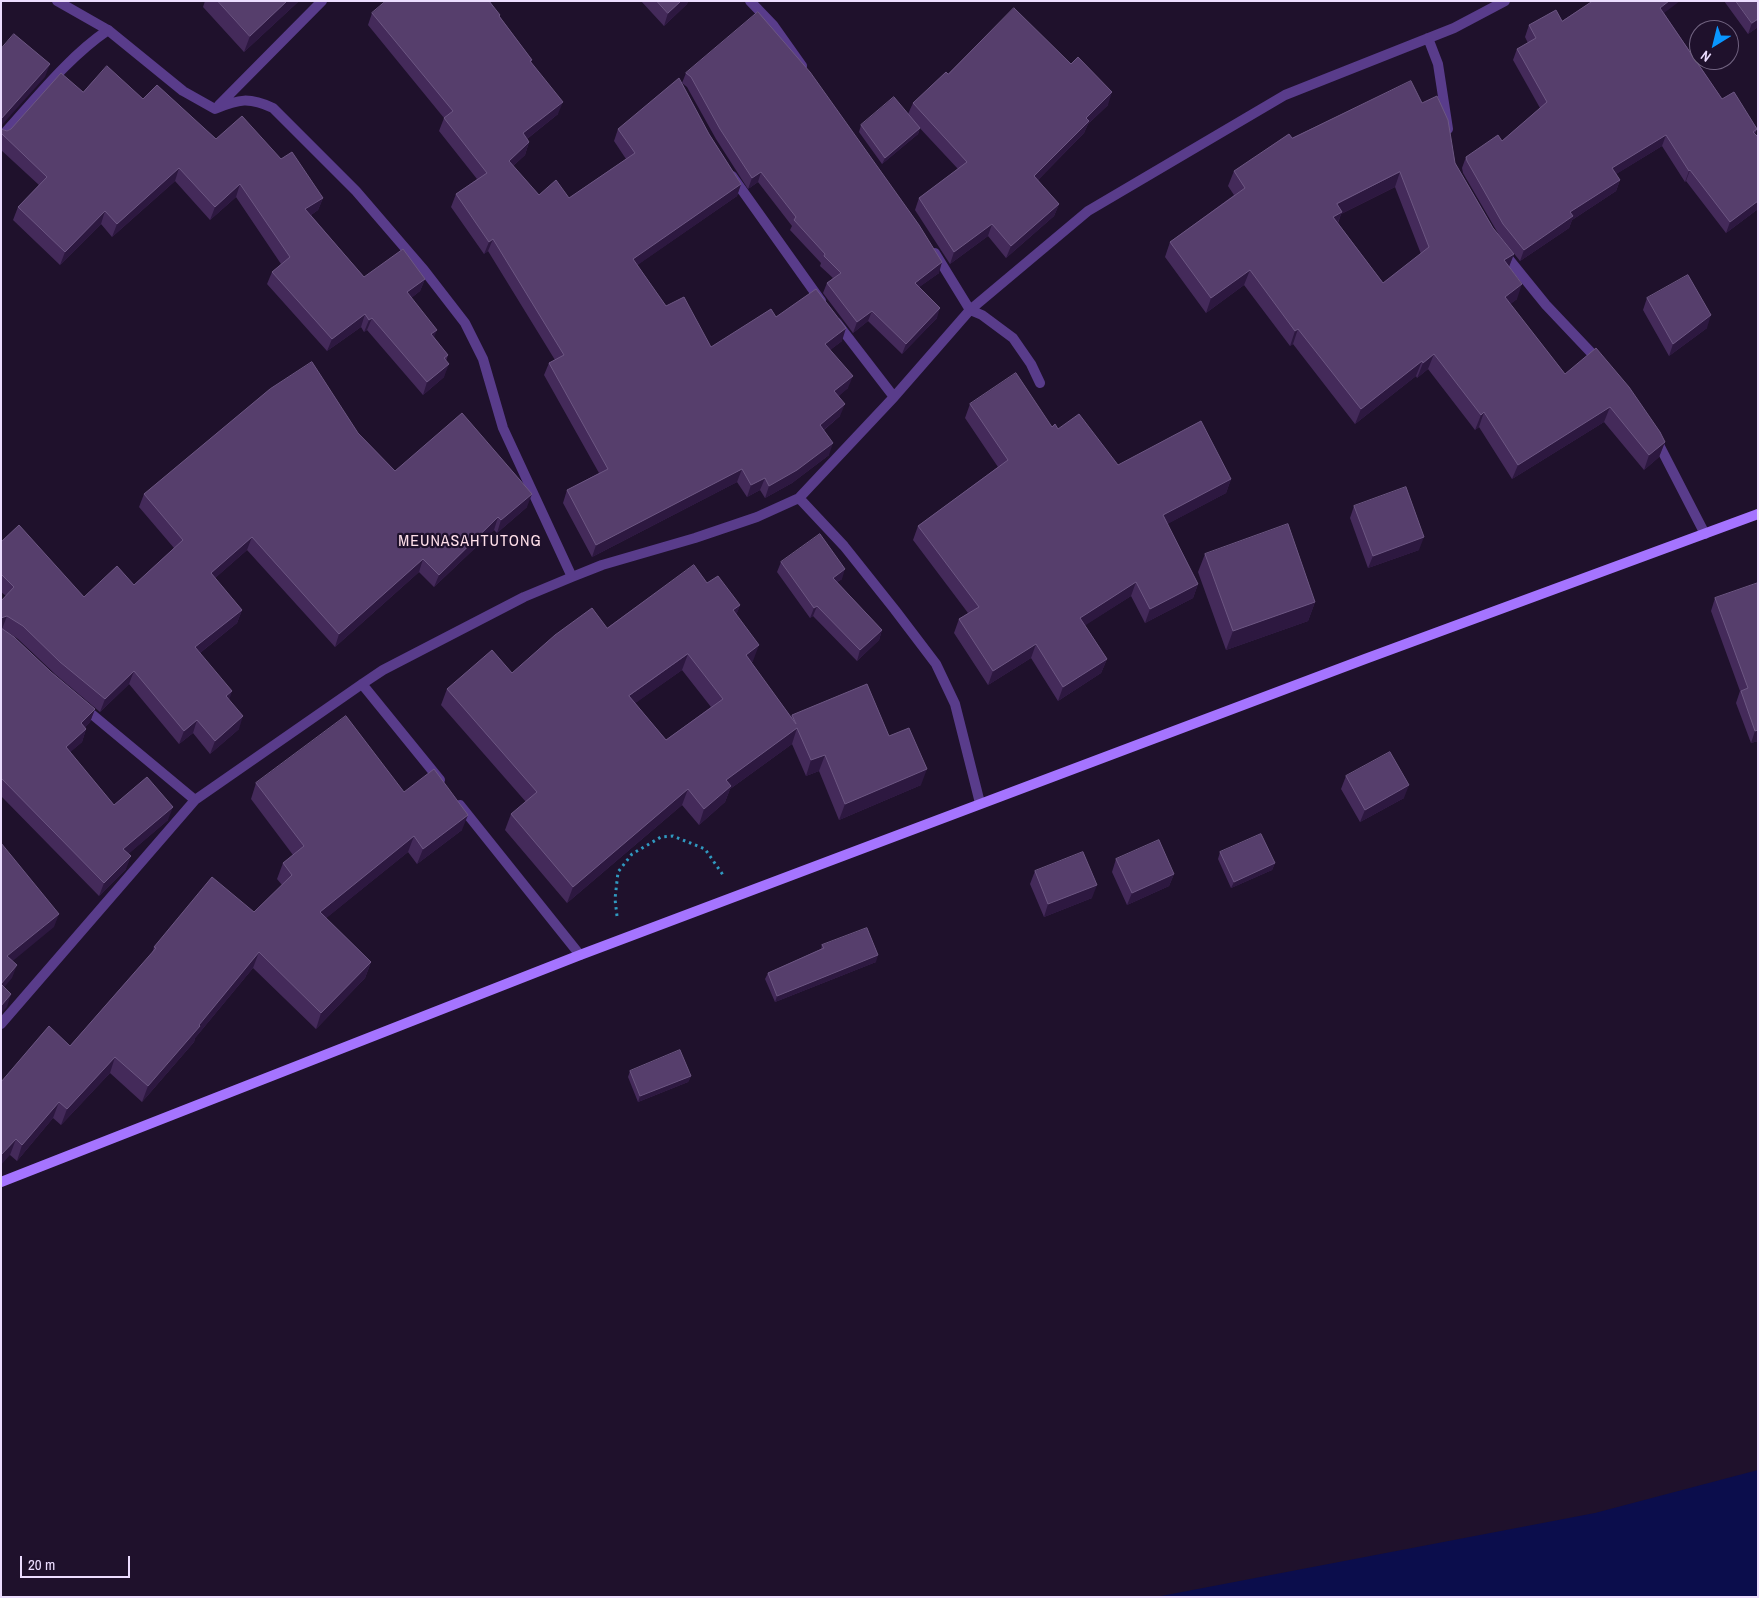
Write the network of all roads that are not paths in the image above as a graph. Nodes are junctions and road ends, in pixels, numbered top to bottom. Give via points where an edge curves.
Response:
1 (57, 1) edge
2 (322, 1) edge
3 (750, 1) edge
4 (1505, 1) edge
5 (108, 30) junction
6 (1428, 38) junction
7 (808, 73) edge
8 (215, 109) junction
9 (1, 137) edge
10 (1450, 142) edge
11 (725, 166) edge
12 (930, 247) edge
13 (1499, 247) edge
14 (970, 310) junction
15 (1607, 370) edge
16 (1040, 383) dead end
17 (894, 397) junction
18 (1648, 426) edge
19 (799, 498) junction
20 (1758, 514) edge
21 (1705, 534) junction
22 (572, 577) junction
23 (362, 684) junction
24 (73, 699) edge
25 (444, 784) edge
26 (195, 800) junction
27 (456, 800) edge
28 (980, 803) junction
29 (580, 955) junction
30 (1, 1024) edge
31 (1, 1182) edge

1 - 5 street
2 - 8 street
3 - 7 street via 773,25
4 - 6 street
5 - 8 street via 183,91
5 - 9 street via 90,42
6 - 10 street via 1438,64
6 - 14 street via 1285,95 1088,211
8 - 22 street via 246,100 274,108 356,191 424,270 465,324 483,359 503,428
11 - 17 street
12 - 14 street
13 - 15 street via 1546,305
14 - 16 street via 982,314 1013,338
14 - 17 street
17 - 19 street
18 - 21 street via 1660,443
19 - 22 street via 757,517
19 - 28 street via 844,546 936,664 955,704
20 - 21 street
21 - 28 street
22 - 23 street via 515,601 382,670
23 - 25 street
23 - 26 street
24 - 26 street
26 - 30 street
27 - 29 street
28 - 29 street
29 - 31 street

